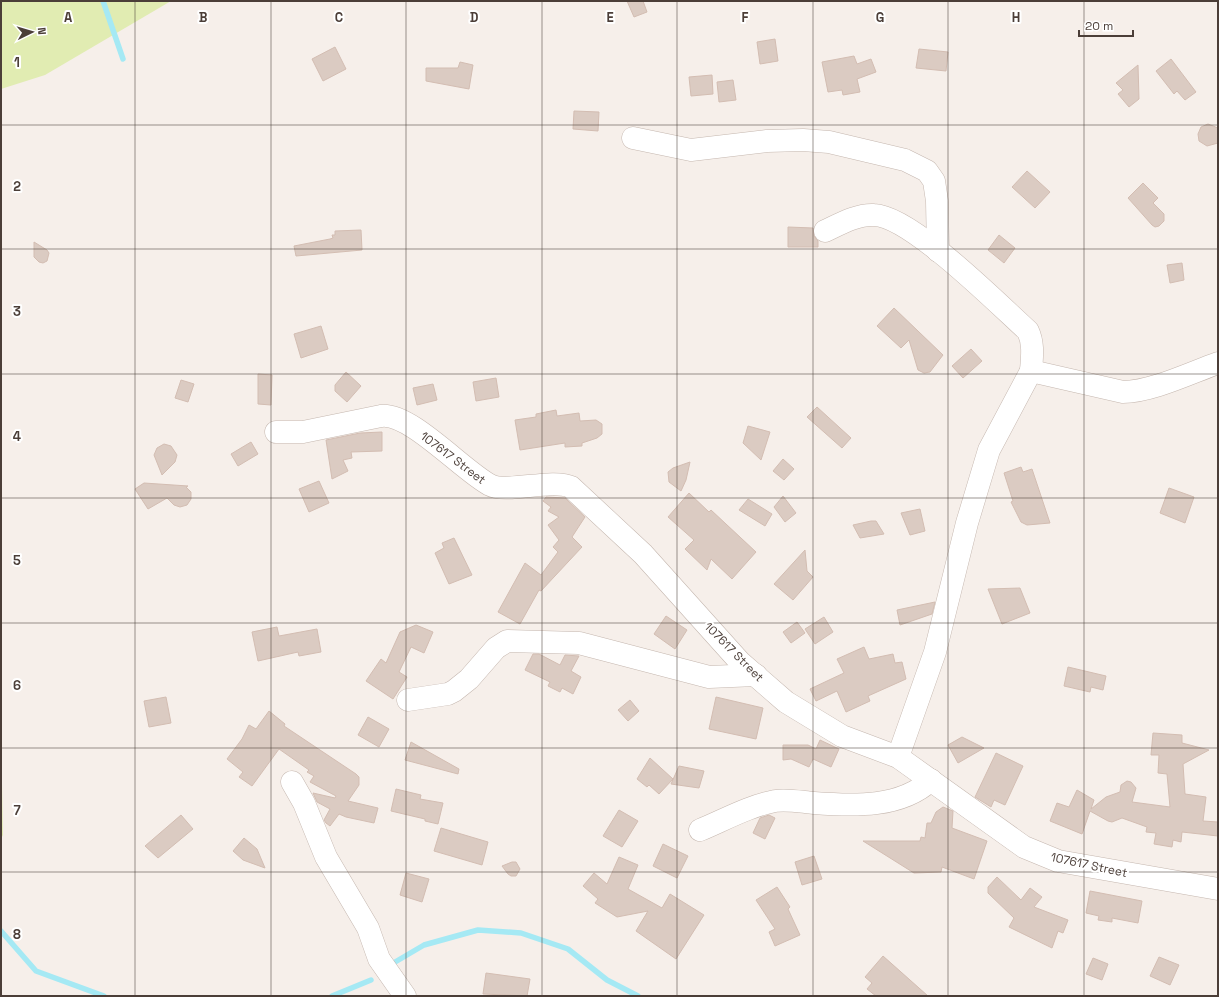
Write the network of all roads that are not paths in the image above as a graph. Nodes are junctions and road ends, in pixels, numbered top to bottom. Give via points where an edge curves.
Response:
1 (633, 138) dead end
2 (825, 231) dead end
3 (938, 251) junction
4 (1218, 363) edge
5 (1031, 371) junction
6 (276, 432) dead end
7 (756, 675) junction
8 (408, 700) dead end
9 (898, 757) junction
10 (931, 780) junction
11 (292, 782) dead end
12 (700, 830) dead end
13 (1218, 890) edge
14 (405, 996) edge

1 - 3 street via 691,150 767,141 829,142 905,160 927,171 934,181
2 - 3 street via 853,218 873,215 905,226
3 - 5 street via 1028,331 1033,349
4 - 5 street via 1131,392
5 - 9 street via 989,450 967,523 936,652
6 - 7 street, 107617 Street via 303,432 390,416 420,432 492,487 559,484 572,487 643,554 730,651
7 - 8 street via 709,677 579,643 507,641 496,648 469,679 454,691
7 - 9 street, 107617 Street via 786,702 842,736
9 - 10 street, 107617 Street
10 - 12 street via 913,794 886,802 831,804 776,801 752,808
10 - 13 street, 107617 Street via 1024,847 1058,861
11 - 14 street via 304,803 326,857 368,928 378,959

